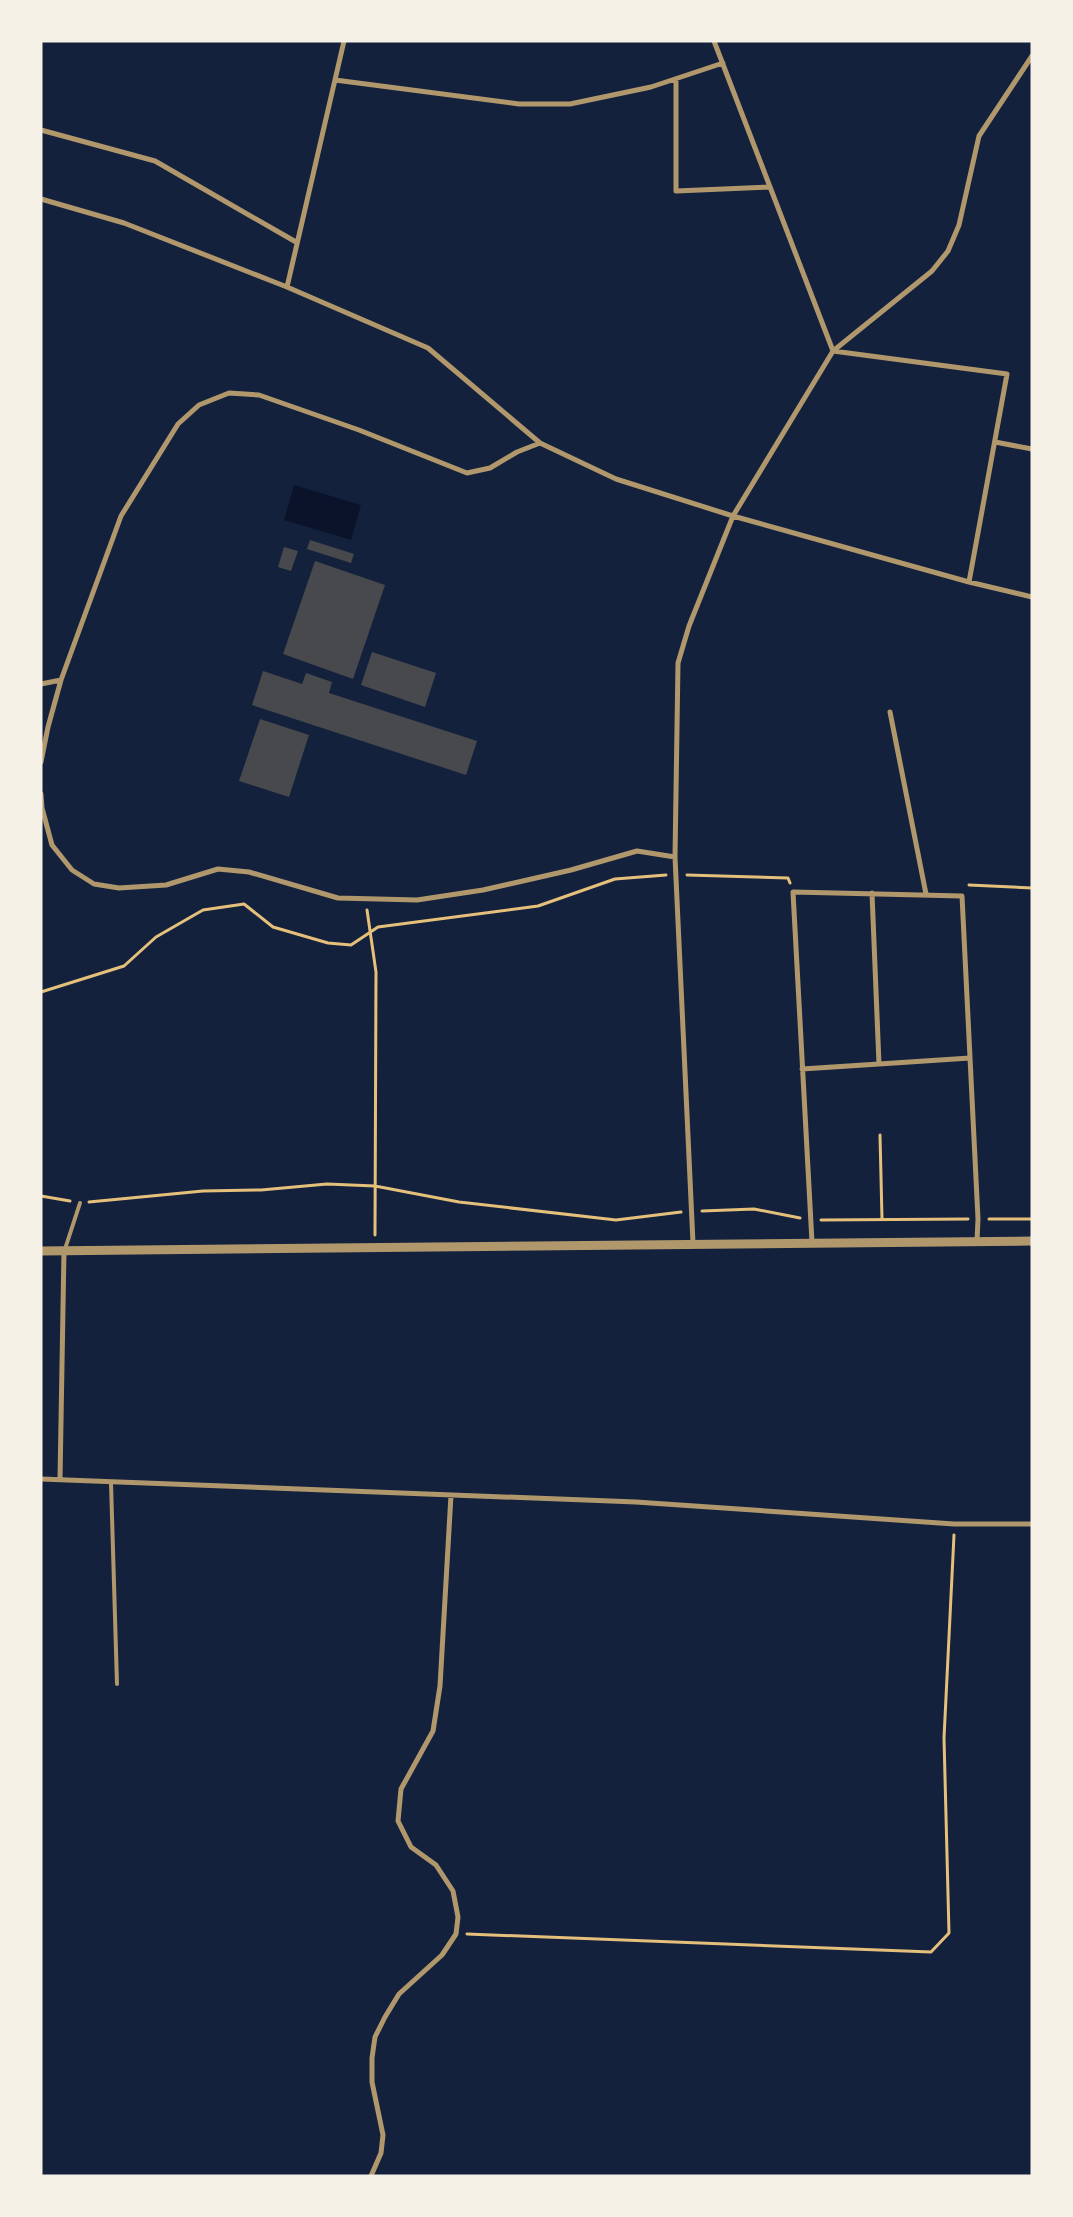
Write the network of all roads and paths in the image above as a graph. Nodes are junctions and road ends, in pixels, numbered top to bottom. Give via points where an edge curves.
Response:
1 (344, 41) edge
2 (714, 41) edge
3 (1032, 56) edge
4 (723, 63) junction
5 (676, 79) junction
6 (335, 80) junction
7 (41, 130) edge
8 (770, 187) junction
9 (41, 200) edge
10 (296, 242) junction
11 (287, 287) junction
12 (833, 351) junction
13 (995, 442) junction
14 (540, 443) junction
15 (1032, 449) edge
16 (733, 516) junction
17 (970, 582) junction
18 (1032, 597) edge
19 (61, 680) junction
20 (41, 684) edge
21 (890, 712) dead end
22 (41, 762) edge
23 (41, 794) edge
24 (675, 857) junction
25 (676, 875) junction
26 (793, 892) junction
27 (872, 893) junction
28 (926, 894) junction
29 (366, 899) junction
30 (369, 933) junction
31 (41, 992) edge
32 (970, 1058) junction
33 (879, 1064) junction
34 (802, 1068) junction
35 (880, 1135) dead end
36 (375, 1186) junction
37 (41, 1196) edge
38 (80, 1202) junction
39 (690, 1211) junction
40 (882, 1219) junction
41 (978, 1219) junction
42 (1032, 1219) edge
43 (810, 1220) junction
44 (977, 1241) junction
45 (1032, 1241) edge
46 (812, 1242) junction
47 (692, 1243) junction
48 (374, 1249) junction
49 (41, 1251) edge
50 (64, 1251) junction
51 (41, 1479) edge
52 (60, 1479) junction
53 (111, 1483) junction
54 (451, 1495) junction
55 (954, 1524) junction
56 (1032, 1524) edge
57 (117, 1684) dead end
58 (456, 1934) junction
59 (372, 2176) edge

1 - 6 street
2 - 4 street
3 - 12 street via 978,136 959,225 948,251 932,271
4 - 5 street
4 - 8 street
5 - 6 street via 570,104 519,104
5 - 8 street via 676,190
6 - 10 street
7 - 10 street via 155,161
8 - 12 street
9 - 11 street via 124,223
10 - 11 street
11 - 14 street via 428,348
12 - 13 street via 1007,374
12 - 16 street
13 - 15 street
13 - 17 street
14 - 16 street via 616,479
14 - 19 street via 490,468 467,473 359,430 258,395 229,393 199,406 178,424 121,516
16 - 17 street
16 - 24 street via 689,626 678,663
17 - 18 street
19 - 20 street
19 - 22 street
21 - 28 street
23 - 29 street via 52,845 72,870 94,884 119,888 166,885 218,869 248,872 338,898
24 - 25 street
24 - 29 street via 637,851 484,890 417,900
25 - 26 path via 788,878
25 - 30 path via 615,879 538,906 378,927
25 - 39 street
26 - 27 street
26 - 34 street
27 - 28 street
27 - 33 street
28 - 32 street via 962,896
29 - 30 path
30 - 31 path via 350,945 328,943 273,927 244,904 203,910 156,937 124,966
30 - 36 path via 376,972
32 - 33 street
32 - 41 street
33 - 34 street
34 - 43 street
35 - 40 path
36 - 38 path via 327,1184
36 - 39 path via 459,1202 616,1220
36 - 48 path
37 - 38 path
38 - 50 lane
39 - 43 path via 754,1209
39 - 47 street
40 - 41 path
40 - 43 path
41 - 42 path
41 - 44 street
43 - 46 street
44 - 45 street
44 - 46 street
46 - 47 street
47 - 48 street
48 - 50 street
49 - 50 street
50 - 52 street
51 - 52 street
52 - 53 street
53 - 54 street
53 - 57 lane
54 - 55 street via 636,1502
54 - 58 street via 440,1686 433,1731 401,1790 398,1821 411,1847 436,1865 453,1891 458,1917
55 - 56 street
55 - 58 path via 944,1738 949,1933 931,1952
58 - 59 street via 442,1956 400,1994 375,2037 372,2082 383,2135 381,2153

